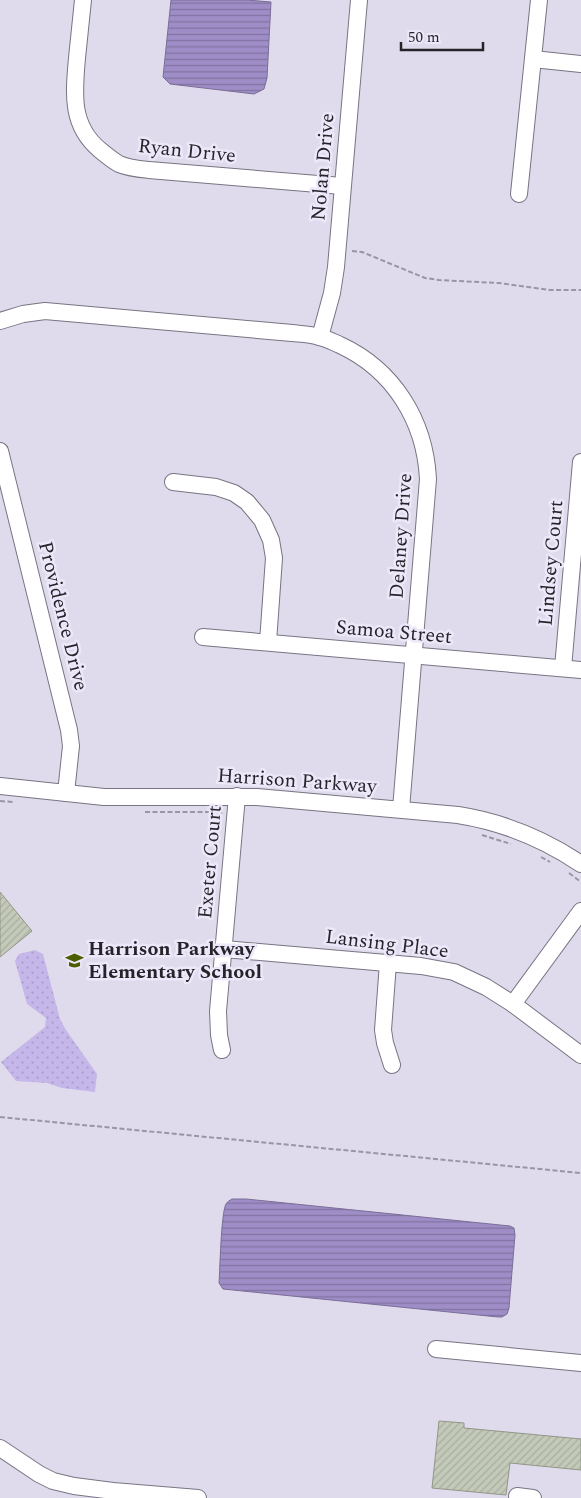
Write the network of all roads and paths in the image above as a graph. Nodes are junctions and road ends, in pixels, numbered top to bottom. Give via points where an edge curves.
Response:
1 (83, 0) edge
2 (359, 0) edge
3 (539, 0) edge
4 (533, 59) junction
5 (581, 64) edge
6 (342, 186) junction
7 (519, 194) dead end
8 (337, 249) junction
9 (581, 290) edge
10 (0, 321) edge
11 (320, 337) junction
12 (0, 451) edge
13 (581, 462) edge
14 (173, 482) dead end
15 (204, 637) dead end
16 (268, 642) junction
17 (413, 656) junction
18 (563, 668) junction
19 (581, 670) edge
20 (0, 786) edge
21 (66, 793) junction
22 (237, 804) junction
23 (400, 809) junction
24 (161, 812) dead end
25 (480, 835) dead end
26 (513, 845) dead end
27 (537, 856) dead end
28 (554, 864) dead end
29 (581, 864) edge
30 (565, 871) dead end
31 (581, 882) edge
32 (581, 910) edge
33 (224, 949) junction
34 (388, 963) junction
35 (513, 1004) junction
36 (222, 1050) dead end
37 (581, 1056) edge
38 (392, 1065) dead end
39 (0, 1117) edge
40 (581, 1173) edge
41 (436, 1349) dead end
42 (581, 1363) edge
43 (0, 1448) edge
44 (516, 1496) dead end
45 (198, 1498) edge
46 (533, 1498) edge

1 - 6 street, Ryan Drive via 75,106 86,135 109,158 141,169
2 - 6 street, Nolan Drive
3 - 4 street
4 - 5 street
4 - 7 street
6 - 8 street, Nolan Drive
8 - 9 path via 362,252 425,278
8 - 11 street, Nolan Drive via 332,293
10 - 11 street, Delaney Drive via 23,314 51,312
11 - 17 street, Delaney Drive via 355,352 387,379 411,411 422,438 428,466 428,492
12 - 21 street, Providence Drive via 70,738
13 - 18 street, Lindsey Court
14 - 16 street via 216,487 234,493 247,502 262,520 271,540 274,558
15 - 16 street, Samoa Street
16 - 17 street, Samoa Street
17 - 18 street, Samoa Street
17 - 23 street, Delaney Drive
18 - 19 street, Samoa Street
20 - 21 street, Harrison Parkway
21 - 22 street, Harrison Parkway
22 - 23 street, Harrison Parkway via 273,798
22 - 24 path via 224,815 220,812
22 - 33 street, Exeter Court
23 - 29 street, Harrison Parkway via 458,815 494,823 534,837
25 - 26 path
27 - 28 path
30 - 31 path
32 - 35 street
33 - 34 street, Lansing Place
33 - 36 street, Exeter Court via 218,1022
34 - 35 street, Lansing Place via 454,972
34 - 38 street via 383,1030
35 - 37 street, Lansing Place
39 - 40 path
41 - 42 street
43 - 45 street via 53,1481 104,1490
44 - 46 street

